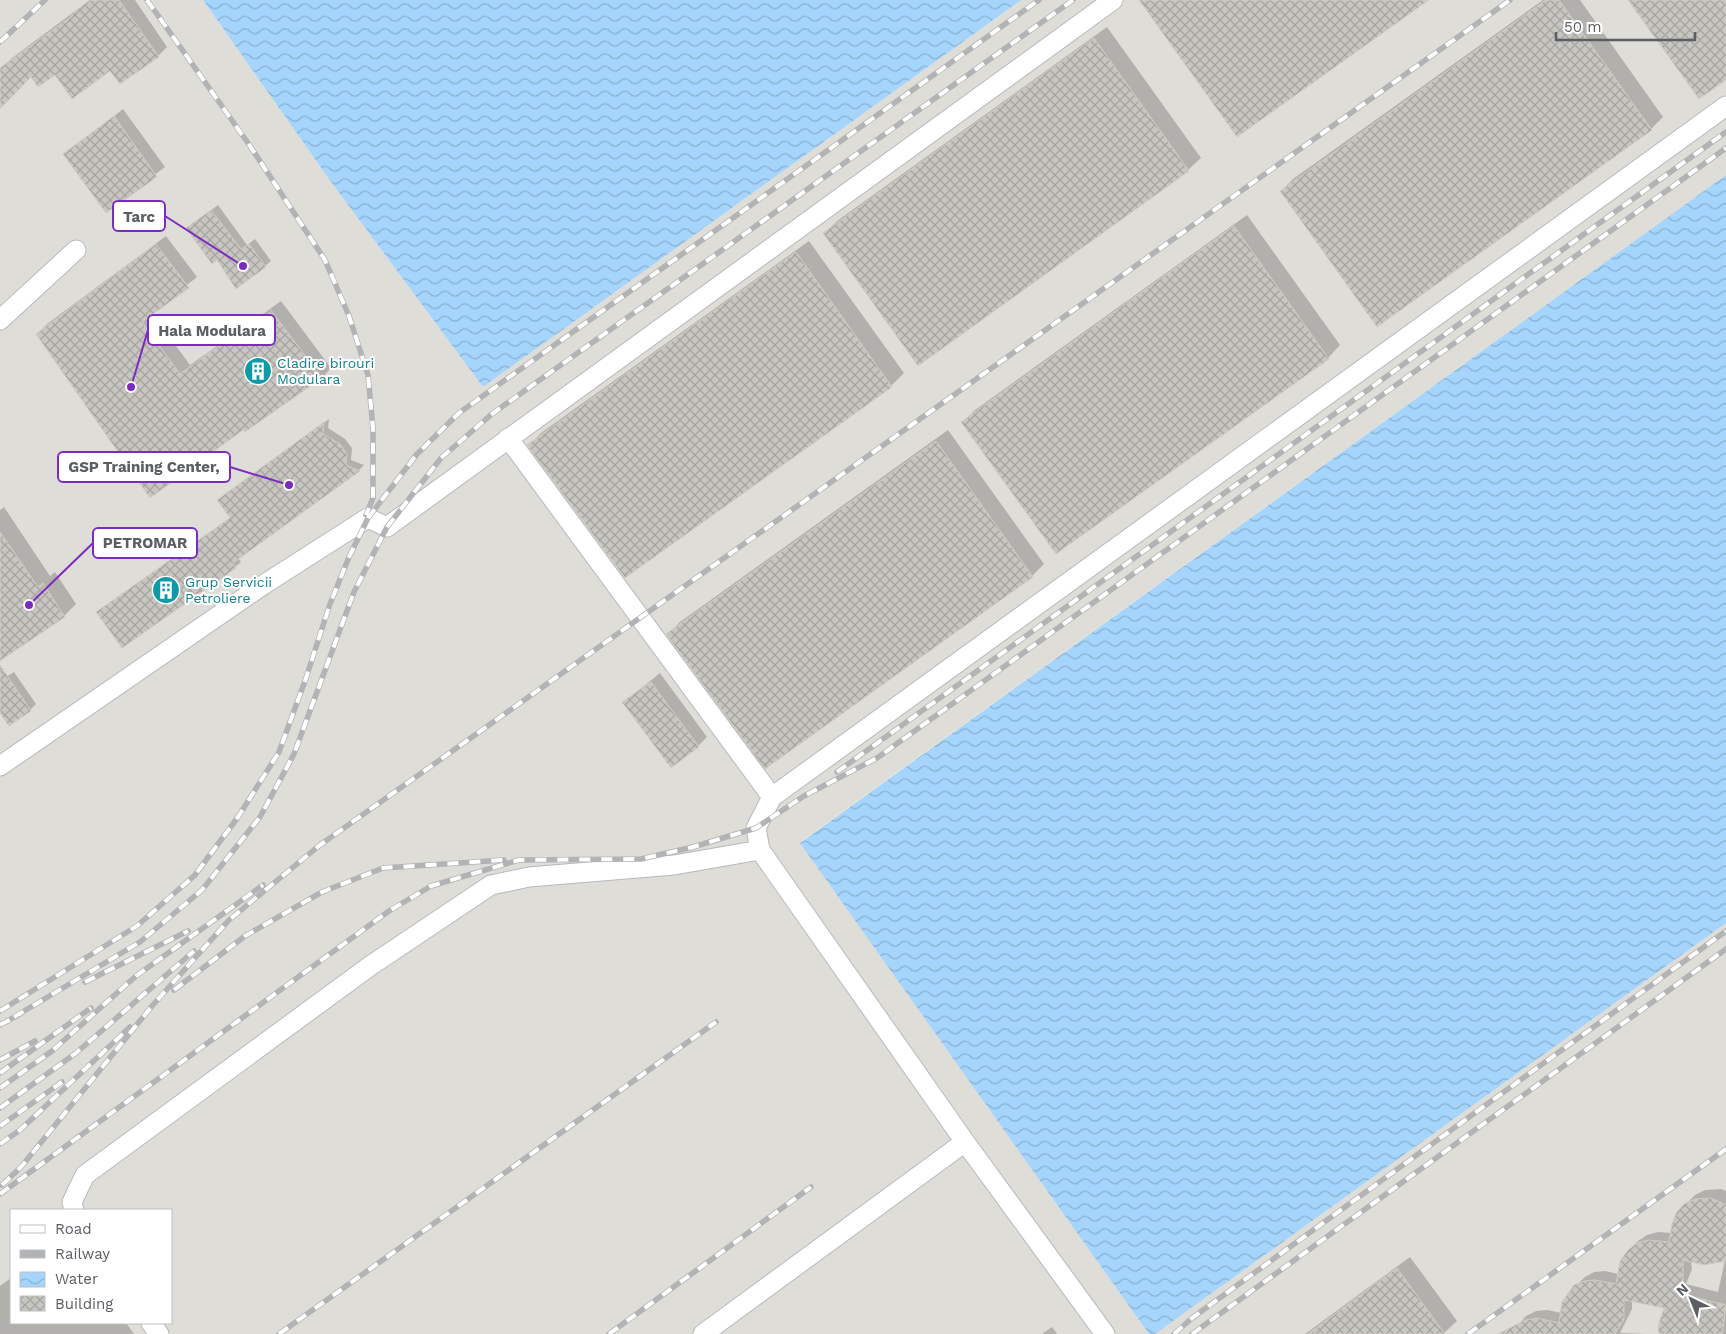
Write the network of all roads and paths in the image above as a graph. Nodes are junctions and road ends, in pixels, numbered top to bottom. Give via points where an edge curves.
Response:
1 (1113, 0) edge
2 (1726, 106) edge
3 (76, 250) dead end
4 (0, 320) edge
5 (508, 438) junction
6 (0, 766) edge
7 (772, 797) junction
8 (760, 850) junction
9 (965, 1142) junction
10 (74, 1209) edge
11 (703, 1334) edge
12 (1105, 1334) edge

1 - 5 lane
2 - 7 lane
3 - 4 lane
5 - 6 lane via 388,527 368,518 263,585
5 - 7 lane
7 - 8 lane via 756,828
8 - 9 lane
8 - 10 lane via 674,865 529,877 491,885 370,966 85,1175 72,1202
9 - 11 lane
9 - 12 lane

